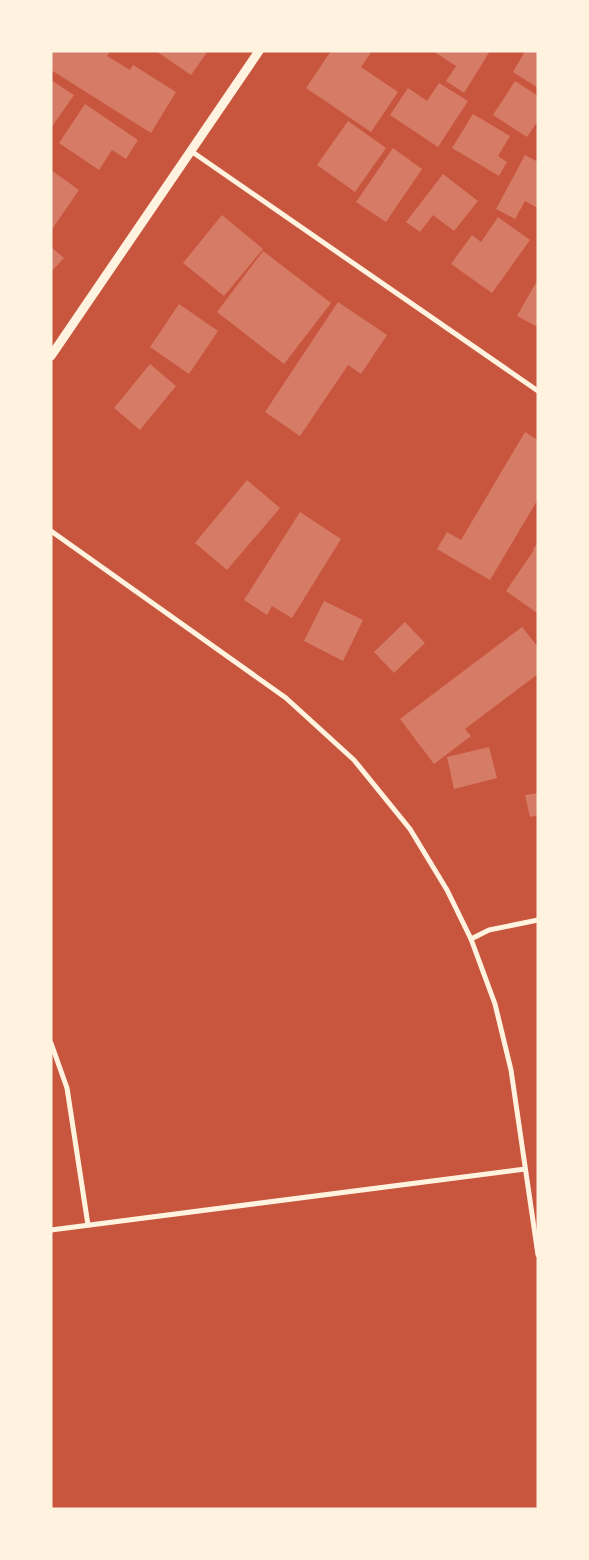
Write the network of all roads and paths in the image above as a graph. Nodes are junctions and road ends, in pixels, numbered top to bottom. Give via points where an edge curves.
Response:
1 (259, 51) edge
2 (191, 151) junction
3 (51, 356) edge
4 (538, 390) edge
5 (51, 531) edge
6 (538, 920) edge
7 (471, 939) junction
8 (51, 1043) edge
9 (525, 1169) junction
10 (88, 1225) junction
11 (51, 1230) edge
12 (538, 1255) edge

1 - 2 street
2 - 3 street
2 - 4 street
5 - 7 street via 286,698 354,760 410,829 447,890
6 - 7 street via 489,930
7 - 9 street via 495,1004 510,1070
8 - 10 street via 67,1088
9 - 10 street
9 - 12 street
10 - 11 street

